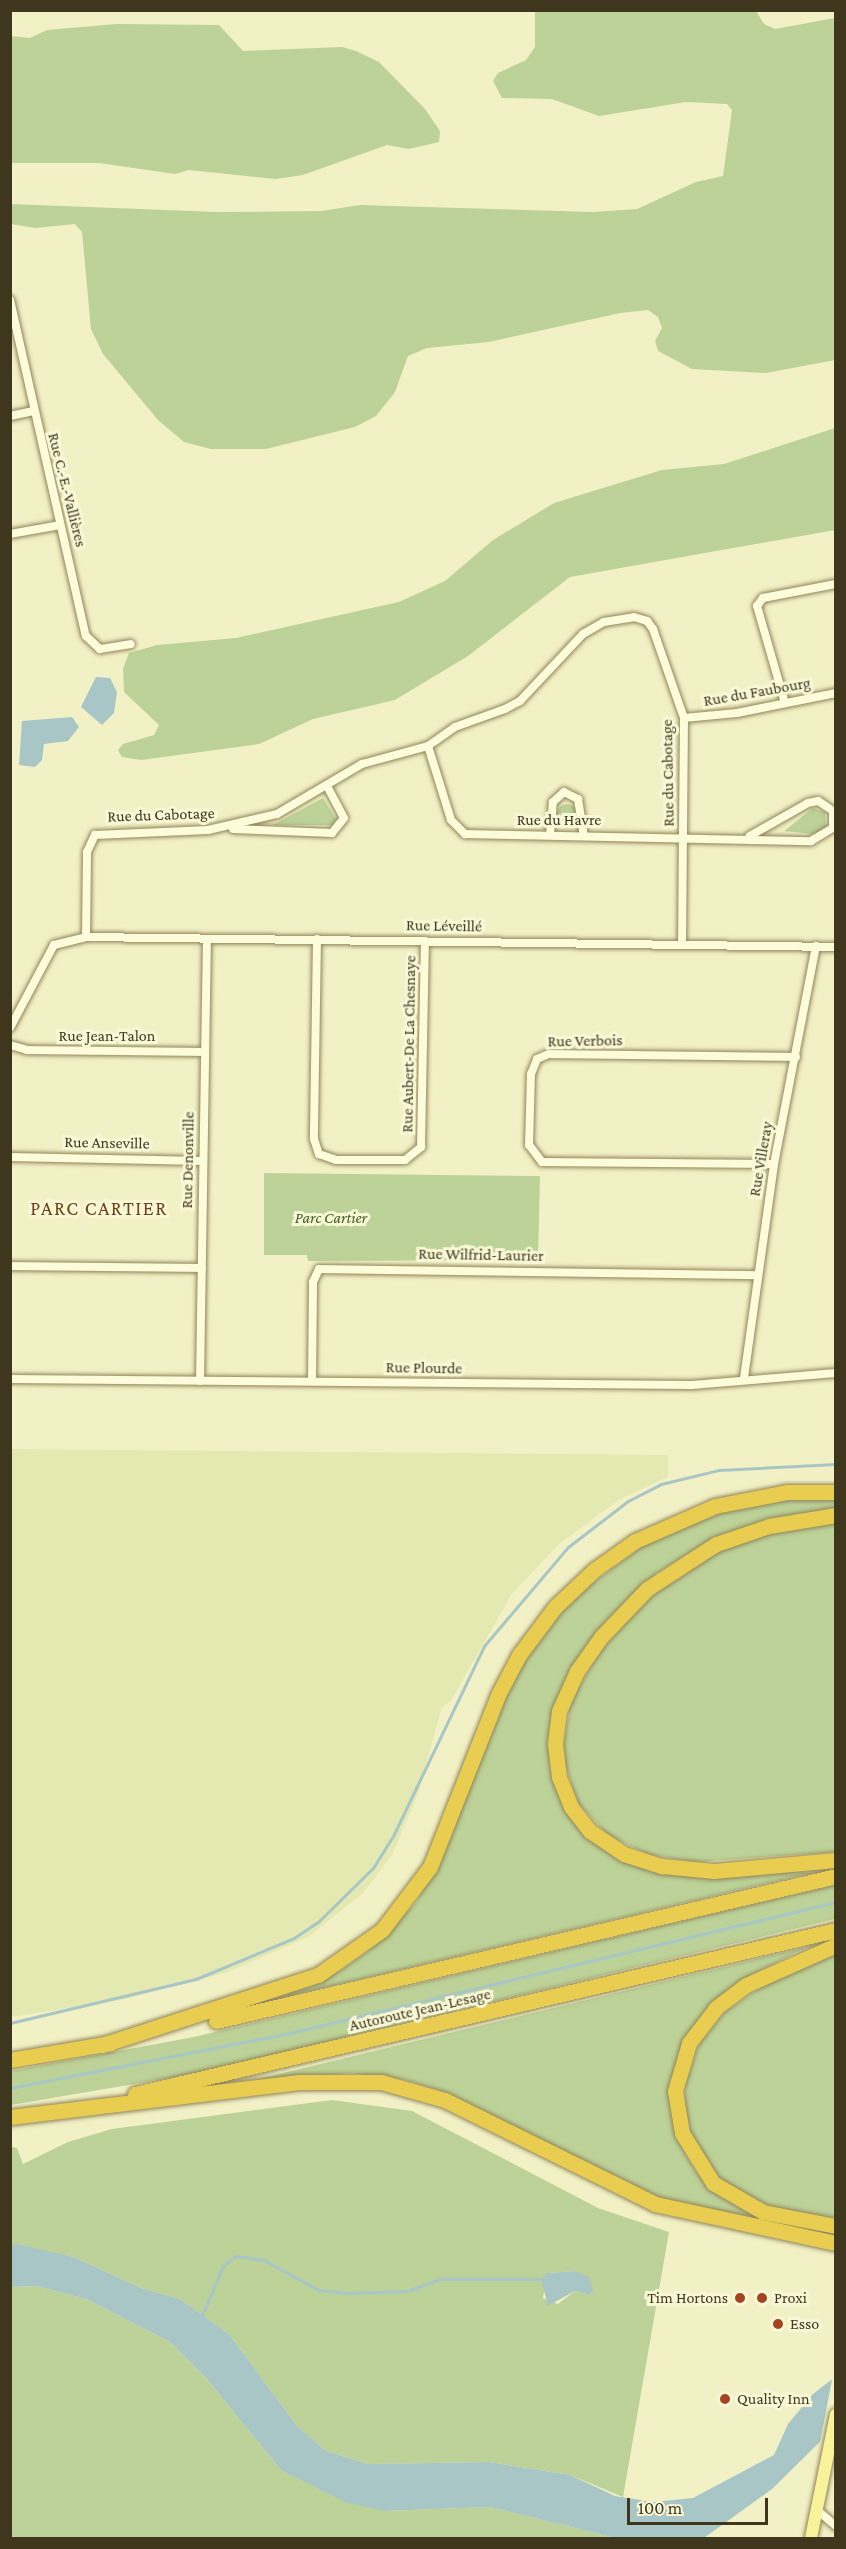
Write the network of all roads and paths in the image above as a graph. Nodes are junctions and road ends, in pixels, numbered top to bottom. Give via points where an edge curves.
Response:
1 (10, 300) edge
2 (33, 411) junction
3 (10, 416) edge
4 (60, 525) junction
5 (10, 534) edge
6 (836, 584) edge
7 (131, 644) dead end
8 (836, 693) edge
9 (785, 703) junction
10 (684, 718) junction
11 (428, 746) junction
12 (327, 786) junction
13 (224, 828) junction
14 (550, 835) junction
15 (584, 835) junction
16 (684, 836) junction
17 (750, 836) junction
18 (86, 937) junction
19 (207, 939) junction
20 (317, 939) junction
21 (425, 941) junction
22 (682, 944) junction
23 (816, 946) junction
24 (836, 947) edge
25 (10, 1028) edge
26 (10, 1045) edge
27 (204, 1052) junction
28 (796, 1057) junction
29 (10, 1157) edge
30 (203, 1161) junction
31 (774, 1164) junction
32 (10, 1266) edge
33 (202, 1268) junction
34 (757, 1275) junction
35 (836, 1373) edge
36 (744, 1378) junction
37 (10, 1379) edge
38 (200, 1381) junction
39 (312, 1381) junction
40 (836, 1492) edge
41 (836, 1515) edge
42 (836, 1860) edge
43 (836, 1876) edge
44 (836, 1930) edge
45 (836, 1945) edge
46 (102, 2045) junction
47 (10, 2060) edge
48 (10, 2116) edge
49 (836, 2226) edge
50 (836, 2243) edge
51 (836, 2414) edge
52 (817, 2510) junction
53 (836, 2526) edge
54 (811, 2538) edge

1 - 2 street, Rue C.-E.-Vallières
2 - 3 street
2 - 4 street, Rue C.-E.-Vallières
4 - 5 street
4 - 7 street, Rue C.-E.-Vallières via 86,636 100,649
6 - 9 street via 763,598 757,606
8 - 9 street, Rue du Faubourg
9 - 10 street, Rue du Faubourg
10 - 11 street, Rue du Cabotage via 652,629 647,621 634,616 604,622 583,634 520,701 455,727
10 - 16 street, Rue du Cabotage
11 - 12 street, Rue du Cabotage via 362,764
11 - 14 street, Rue du Havre via 458,830 475,835
12 - 13 street, Rue du Cabotage via 277,814
12 - 13 street, Rue du Cabotage via 344,818 332,833
13 - 18 street, Rue du Cabotage via 95,835 87,852
14 - 15 street, Rue du Havre
14 - 15 street via 553,802 564,792 578,799
15 - 16 street, Rue du Havre
16 - 17 street, Rue du Havre
16 - 22 street, Rue du Cabotage
17 - 17 street, Rue du Havre via 820,840 833,828 833,811 818,801 808,803
18 - 19 street, Rue Léveillé
18 - 25 street, Rue Léveillé via 54,945
19 - 20 street, Rue Léveillé
19 - 27 street, Rue Denonville
20 - 21 street, Rue Léveillé
20 - 21 street, Rue Aubert-De La Chesnaye via 314,1138 319,1154 336,1160 405,1160 421,1147
21 - 22 street, Rue Léveillé
22 - 23 street, Rue Léveillé
23 - 24 street, Rue Léveillé
23 - 28 street, Rue Villeray
26 - 27 street, Rue Jean-Talon via 27,1050
27 - 30 street, Rue Denonville
28 - 31 street, Rue Villeray
28 - 31 street, Rue Verbois via 549,1054 537,1059 531,1074 530,1145 542,1162
29 - 30 street, Rue Anseville
30 - 33 street, Rue Denonville
31 - 34 street, Rue Villeray
32 - 33 street
33 - 38 street, Rue Denonville
34 - 36 street, Rue Villeray
34 - 39 street, Rue Wilfrid-Laurier via 319,1269 313,1282
35 - 36 street, Rue Plourde
36 - 39 street, Rue Plourde via 681,1385
37 - 38 street, Rue Plourde
38 - 39 street, Rue Plourde
40 - 46 highway via 787,1492 715,1506 663,1527 608,1560 555,1606 519,1655 499,1693 434,1859 402,1909 382,1930 318,1975
41 - 42 highway via 769,1526 716,1544 647,1588 601,1637 577,1671 559,1711 555,1744 559,1777 571,1807 590,1831 624,1854 662,1866 714,1871
43 - 46 highway
44 - 48 highway, Autoroute Jean-Lesage via 207,2078
45 - 49 highway via 746,1985 716,2008 688,2043 675,2091 685,2140 713,2183 763,2212
46 - 47 highway
48 - 50 highway via 299,2082 381,2082 445,2100 655,2204
51 - 52 main road
52 - 53 street
52 - 54 main road

